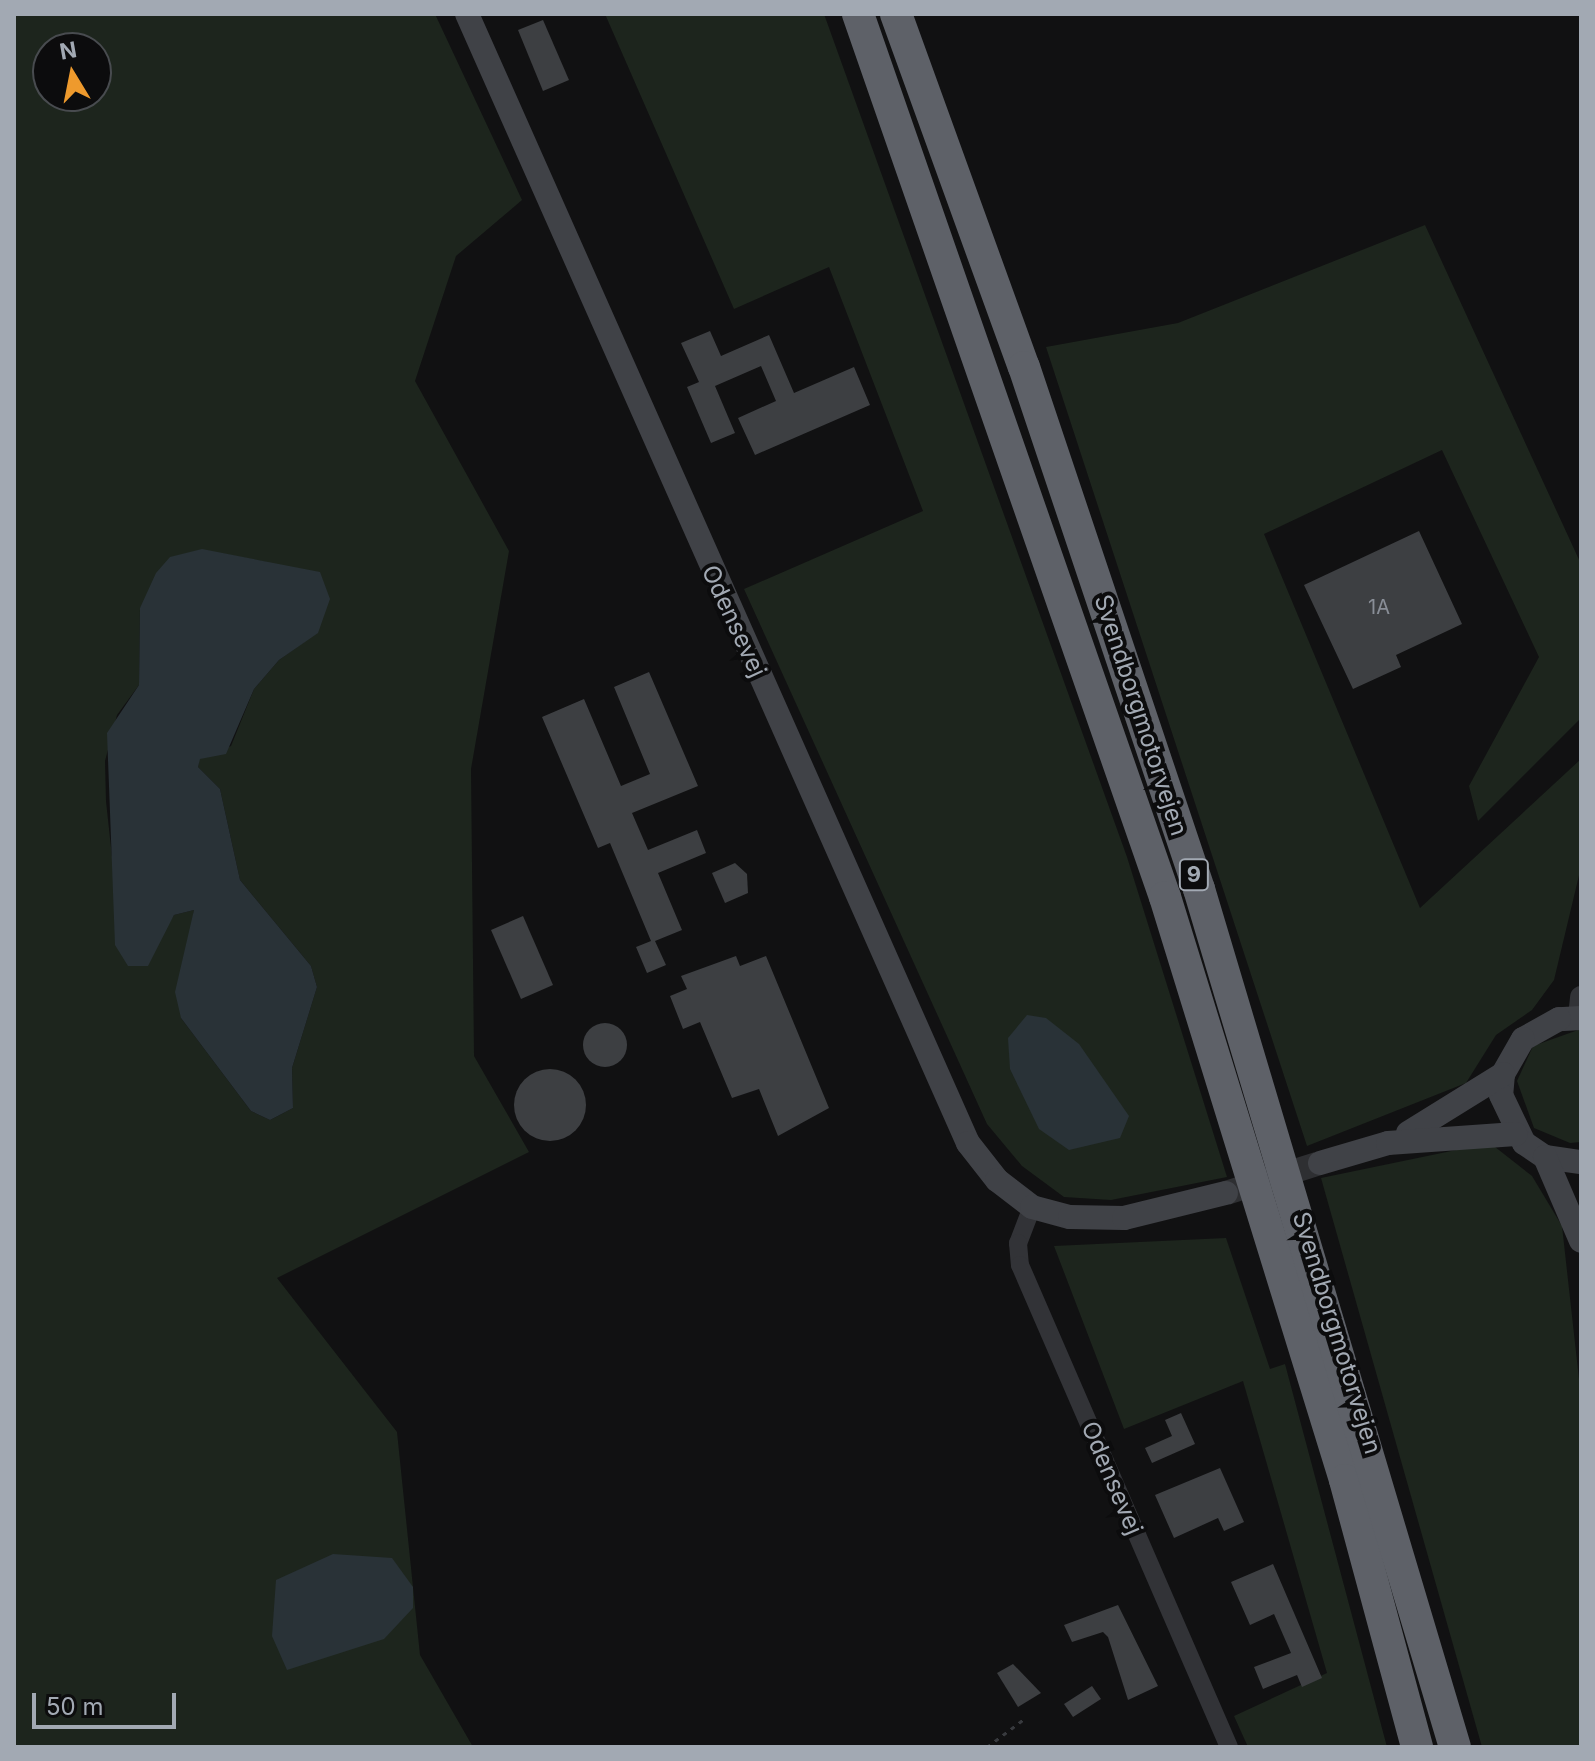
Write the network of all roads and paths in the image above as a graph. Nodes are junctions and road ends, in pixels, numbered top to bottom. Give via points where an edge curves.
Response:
1 (467, 14) edge
2 (858, 14) edge
3 (896, 14) edge
4 (1580, 1011) edge
5 (1503, 1074) junction
6 (1516, 1134) junction
7 (1388, 1143) junction
8 (1545, 1157) junction
9 (1581, 1162) edge
10 (1320, 1163) tunnel mouth
11 (1226, 1193) tunnel mouth
12 (1032, 1207) junction
13 (1581, 1241) edge
14 (1024, 1719) dead end
15 (987, 1747) edge
16 (1229, 1747) edge
17 (1417, 1747) edge
18 (1455, 1747) edge

1 - 12 main road, Odensevej via 951,1110 997,1180
2 - 17 highway, Svendborgmotorvejen / 9 via 1165,897 1345,1480
3 - 18 highway, Svendborgmotorvejen / 9 via 1024,367 1194,874
4 - 5 main road via 1531,1032
5 - 6 main road via 1506,1116
5 - 7 main road
6 - 7 main road
6 - 8 main road
7 - 10 main road
8 - 9 main road
8 - 13 main road
11 - 12 main road via 1124,1218
12 - 16 street, Odensevej via 1018,1243 1020,1265
14 - 15 path

